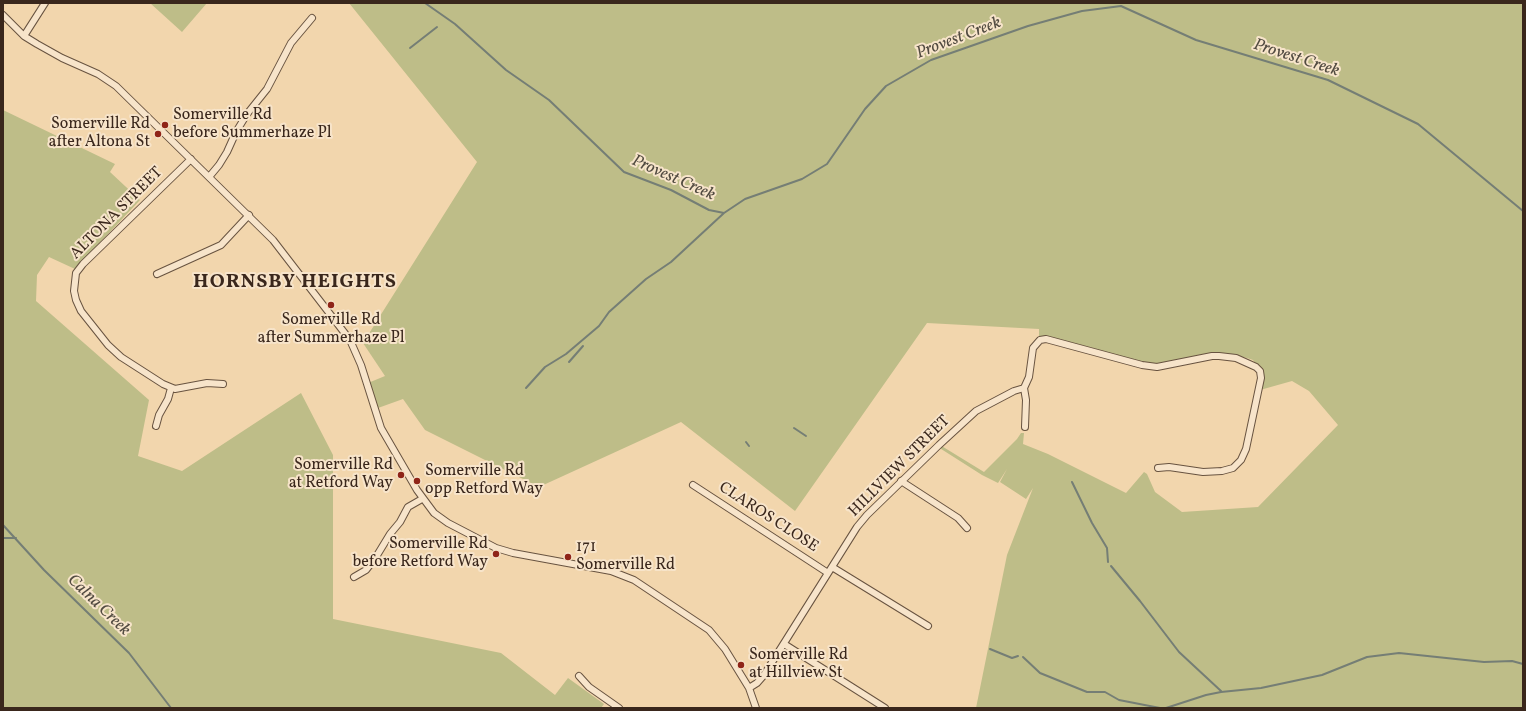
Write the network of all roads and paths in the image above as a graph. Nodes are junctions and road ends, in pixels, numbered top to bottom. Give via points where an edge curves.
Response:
1 (45, 3) edge
2 (3, 15) edge
3 (312, 18) dead end
4 (24, 36) junction
5 (191, 159) junction
6 (209, 177) junction
7 (249, 215) junction
8 (157, 274) dead end
9 (223, 384) dead end
10 (171, 388) junction
11 (1024, 388) junction
12 (156, 426) dead end
13 (1026, 427) dead end
14 (1158, 468) dead end
15 (901, 481) junction
16 (693, 485) dead end
17 (422, 499) junction
18 (967, 528) dead end
19 (832, 567) junction
20 (828, 573) junction
21 (354, 577) dead end
22 (928, 626) dead end
23 (784, 644) junction
24 (579, 676) dead end
25 (749, 688) junction
26 (619, 708) edge
27 (756, 708) edge
28 (885, 708) edge

1 - 4 street
2 - 4 street
3 - 6 street via 291,43 268,89 247,114 219,166
4 - 5 street via 111,82
5 - 6 street
5 - 10 street, ALTONA STREET via 83,264 76,273 74,282 76,300 81,311 108,345 121,357
6 - 7 street
7 - 8 street via 221,245
7 - 17 street via 273,240 350,340 361,365 381,428
9 - 10 street via 207,383
10 - 12 street
11 - 13 street
11 - 14 street via 1029,377 1033,348 1040,340 1046,339 1142,365 1156,367 1212,356 1236,358 1260,371 1261,378 1246,449 1241,460 1233,468 1202,472
11 - 15 street, HILLVIEW STREET via 976,411
15 - 18 street via 958,518
15 - 19 street, HILLVIEW STREET via 857,527
16 - 20 street, CLAROS CLOSE
17 - 21 street via 408,507 366,570
17 - 25 street via 443,520 496,548 612,571 634,580 709,630 725,649
19 - 20 street, HILLVIEW STREET
19 - 22 street
20 - 23 street, HILLVIEW STREET
23 - 25 street, HILLVIEW STREET via 764,675
23 - 28 street
24 - 26 street via 589,687
25 - 27 street

